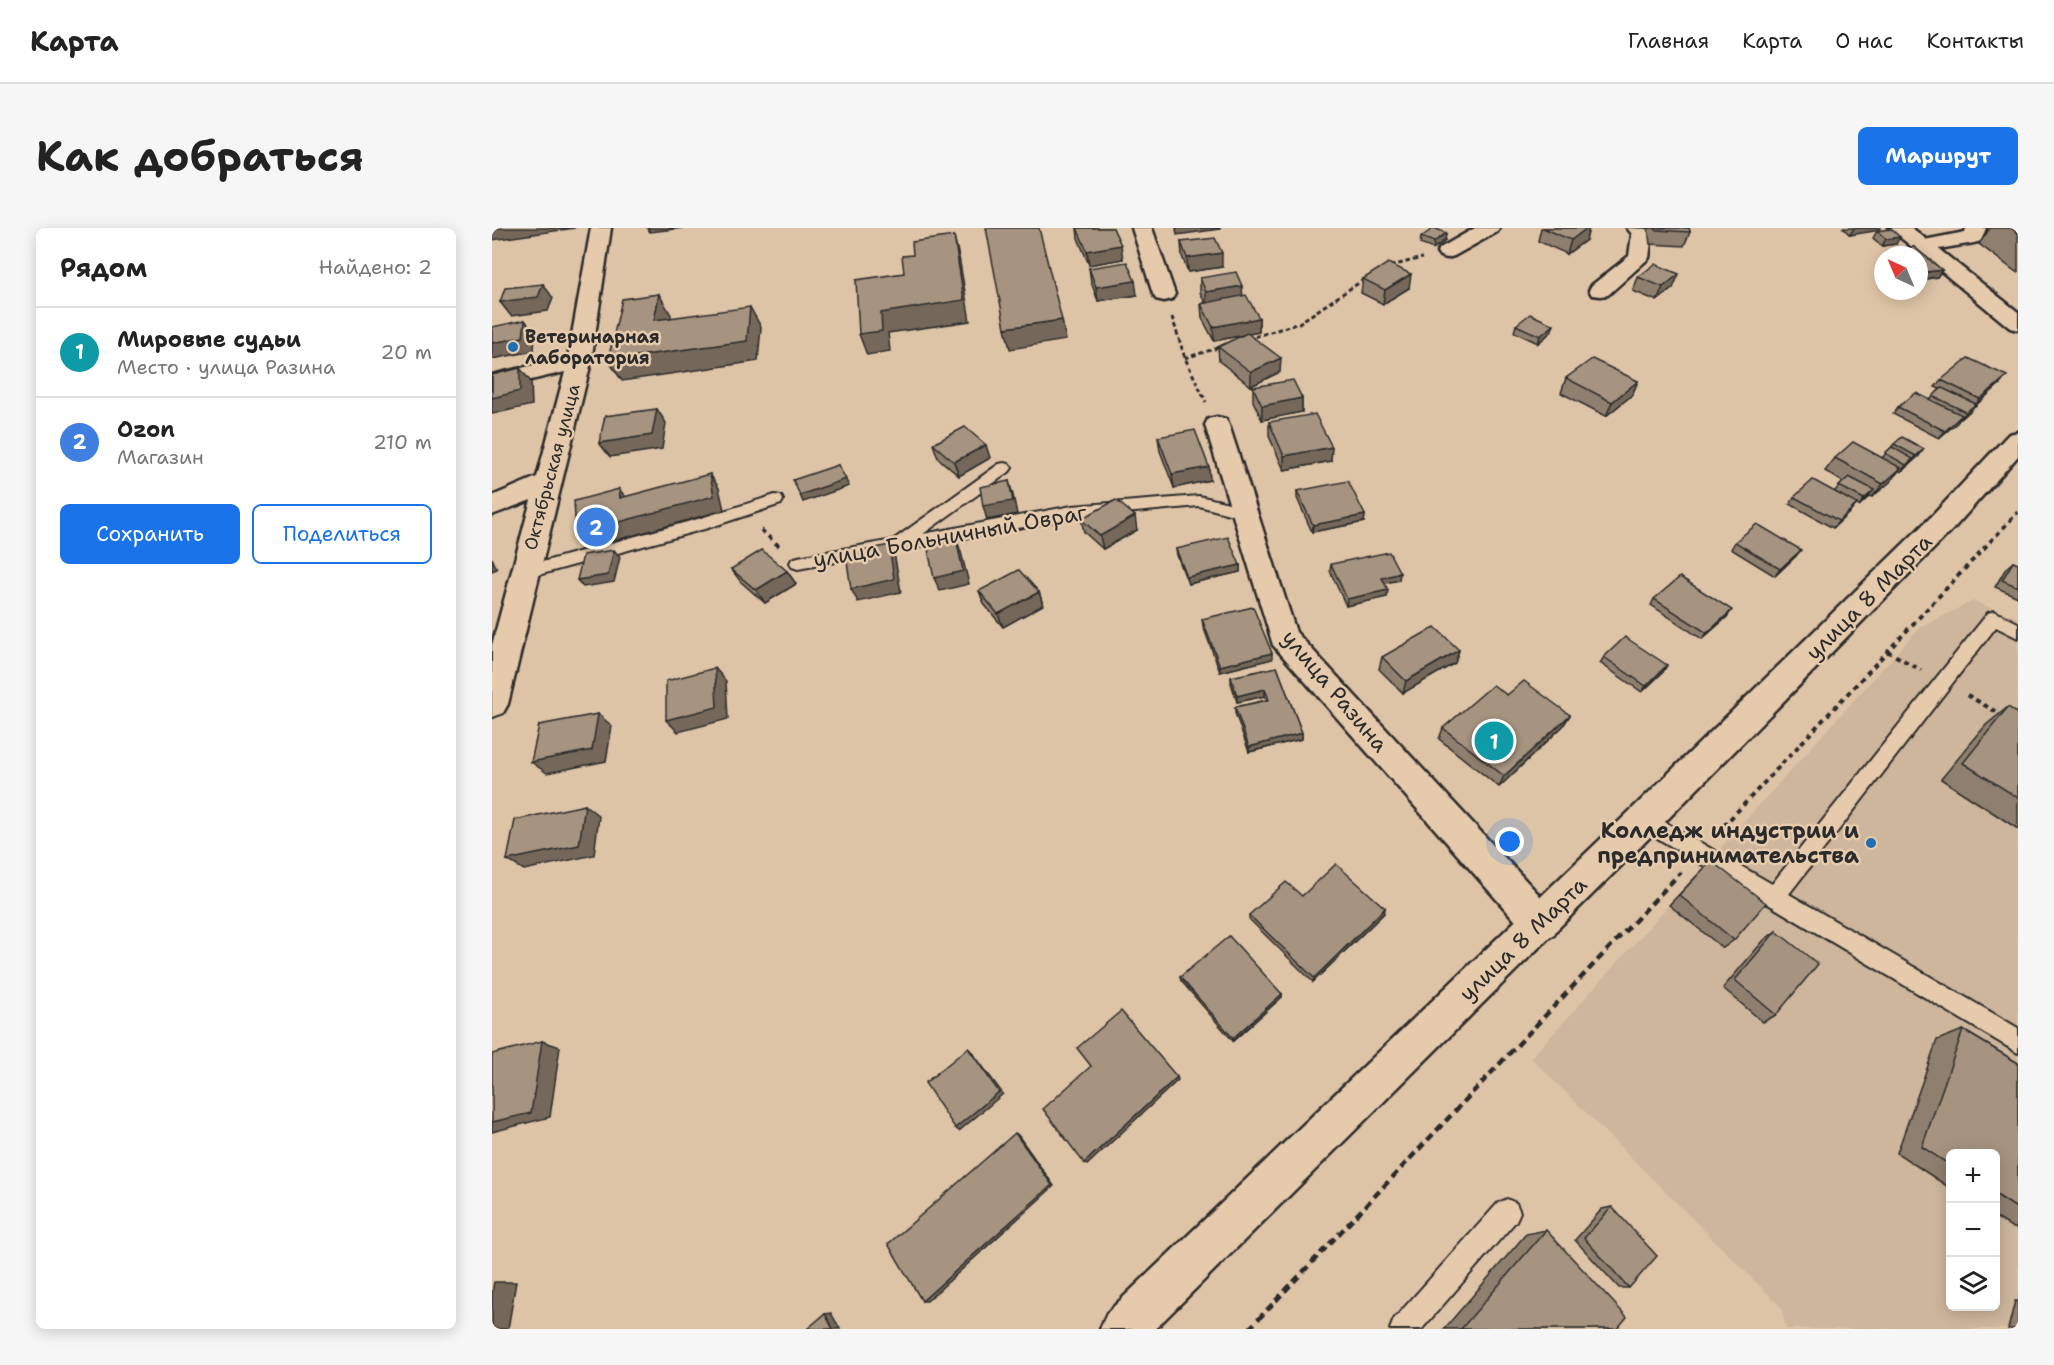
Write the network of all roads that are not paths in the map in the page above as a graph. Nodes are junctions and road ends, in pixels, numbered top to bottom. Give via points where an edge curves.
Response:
1 (601, 228) edge
2 (1142, 228) edge
3 (1490, 228) edge
4 (1637, 228) edge
5 (1899, 228) edge
6 (1976, 228) edge
7 (1921, 246) joint
8 (1447, 252) road end
9 (1928, 252) edge
10 (1600, 290) dead end
11 (1168, 304) road end
12 (2018, 323) edge
13 (579, 362) junction
14 (492, 382) edge
15 (1217, 425) road end
16 (2018, 440) edge
17 (1004, 468) dead end
18 (550, 482) junction
19 (775, 500) dead end
20 (492, 506) edge
21 (1244, 512) junction
22 (894, 546) junction
23 (798, 563) dead end
24 (524, 573) junction
25 (2018, 631) edge
26 (492, 704) edge
27 (1644, 820) junction
28 (1774, 896) junction
29 (1540, 923) junction
30 (2018, 1041) edge
31 (1507, 1212) dead end
32 (1123, 1329) edge
33 (1404, 1329) edge

1 - 13 street, Октябрьская улица
2 - 11 street
3 - 8 street
4 - 10 street via 1642,233 1639,258
5 - 7 street
6 - 7 street via 1974,237
9 - 12 street
13 - 14 street
13 - 18 street, Октябрьская улица
15 - 21 street, улица Разина
16 - 27 street, улица 8 Марта via 1944,521
17 - 22 lane
18 - 20 street
18 - 24 street, Октябрьская улица
19 - 24 lane
21 - 22 lane, улица Больничный Овраг via 1199,501 1072,512
21 - 29 street, улица Разина via 1283,637
22 - 23 lane, улица Больничный Овраг
24 - 26 street, Октябрьская улица
25 - 28 lane via 1994,618
27 - 28 lane
27 - 29 street, улица 8 Марта
28 - 30 lane
29 - 32 street, улица 8 Марта
31 - 33 lane

